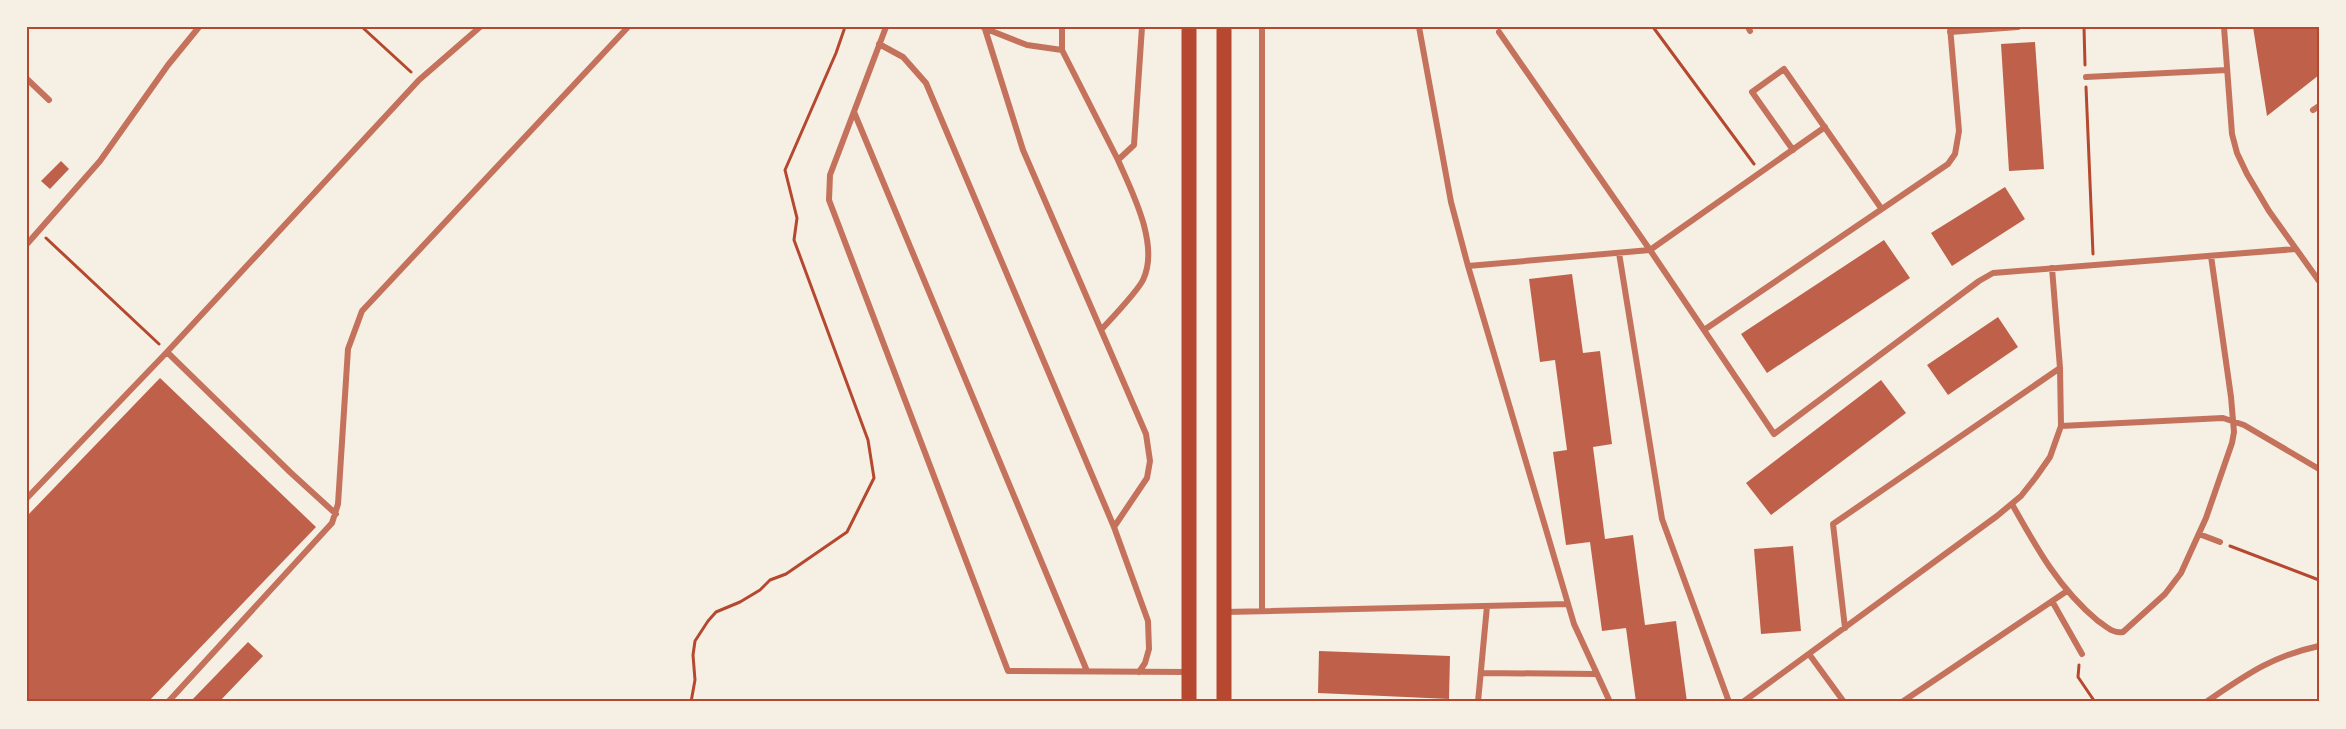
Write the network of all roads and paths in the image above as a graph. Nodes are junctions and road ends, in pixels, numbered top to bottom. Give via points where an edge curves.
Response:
1 (199, 27) edge
2 (362, 27) edge
3 (480, 27) edge
4 (627, 27) edge
5 (845, 27) edge
6 (886, 27) edge
7 (1062, 27) edge
8 (1142, 27) edge
9 (1189, 27) edge
10 (1224, 27) edge
11 (1262, 27) edge
12 (1419, 27) edge
13 (1653, 27) edge
14 (2018, 27) edge
15 (2084, 27) edge
16 (2224, 27) edge
17 (984, 28) edge
18 (1950, 29) edge
19 (1499, 32) dead end
20 (879, 44) junction
21 (1062, 50) junction
22 (2228, 70) junction
23 (2086, 77) junction
24 (27, 80) edge
25 (419, 80) junction
26 (49, 100) dead end
27 (2319, 106) edge
28 (2313, 110) dead end
29 (853, 112) junction
30 (1825, 127) junction
31 (1793, 150) junction
32 (1118, 160) junction
33 (1761, 172) junction
34 (1881, 208) junction
35 (40, 231) junction
36 (27, 244) edge
37 (2296, 249) junction
38 (1650, 250) junction
39 (1619, 253) junction
40 (2211, 256) junction
41 (2094, 265) junction
42 (1468, 266) junction
43 (2052, 268) junction
44 (2316, 272) edge
45 (2319, 281) edge
46 (1101, 330) junction
47 (1704, 330) junction
48 (167, 352) junction
49 (2060, 368) junction
50 (2233, 420) junction
51 (2061, 426) junction
52 (2319, 469) edge
53 (27, 498) edge
54 (2012, 504) junction
55 (336, 514) junction
56 (1114, 526) junction
57 (2199, 534) junction
58 (2220, 542) joint
59 (2319, 580) edge
60 (2067, 591) junction
61 (2052, 601) junction
62 (1568, 604) junction
63 (1487, 606) junction
64 (1262, 610) junction
65 (1225, 612) junction
66 (1845, 627) junction
67 (2319, 645) edge
68 (1809, 654) junction
69 (2082, 654) joint
70 (1087, 671) junction
71 (1139, 672) junction
72 (1190, 672) junction
73 (1481, 673) junction
74 (1596, 674) junction
75 (168, 702) edge
76 (691, 702) edge
77 (1189, 702) edge
78 (1224, 702) edge
79 (1478, 702) edge
80 (1610, 702) edge
81 (1730, 702) edge
82 (1743, 702) edge
83 (1844, 702) edge
84 (1902, 702) edge
85 (2095, 702) edge
86 (2206, 702) edge

1 - 35 street via 100,161
2 - 25 path
3 - 25 street
4 - 55 street via 362,311 348,349
5 - 76 path via 785,170 797,218 794,240 867,440 874,478 847,532 760,590 716,612 708,621 695,641
6 - 20 street
7 - 21 street
8 - 32 street via 1134,145
9 - 72 main road
10 - 65 main road
11 - 64 street
12 - 42 street via 1451,202
13 - 33 path
14 - 18 street
15 - 23 path
16 - 22 street
17 - 21 street via 1027,45
17 - 46 street via 1023,150
18 - 34 street via 1959,131 1955,154 1948,164
19 - 38 street
20 - 29 street
20 - 56 street via 903,57 926,83
21 - 32 street
22 - 23 street
22 - 37 street via 2237,153 2261,198
23 - 41 path
24 - 26 street
25 - 48 street
27 - 28 street
29 - 70 street
29 - 70 street via 830,175 829,200 1008,671
30 - 31 street
30 - 31 street via 1784,69 1752,92
30 - 34 street
31 - 33 street
32 - 46 street via 1144,225 1147,264 1143,281
33 - 38 street
34 - 47 street
35 - 36 street
35 - 48 path
37 - 40 street
37 - 44 street
38 - 39 street
38 - 47 street
39 - 42 street
39 - 81 street via 1662,519
40 - 41 street
40 - 50 street
41 - 43 street
42 - 62 street
43 - 47 street via 1989,275 1774,434
43 - 49 street
44 - 45 street
46 - 56 street via 1146,434 1150,460 1147,478
48 - 53 street
48 - 55 street
49 - 51 street
49 - 66 street via 1833,524
50 - 51 street via 2212,417
50 - 52 street
50 - 57 street via 2228,455
51 - 54 street via 2044,466
54 - 60 street
54 - 66 street
55 - 75 street via 326,531
56 - 71 street via 1148,621 1149,650
57 - 58 street
57 - 60 street via 2176,582 2123,632 2110,629
58 - 59 path
60 - 61 street
61 - 69 street
61 - 84 street
62 - 63 street
62 - 74 street
63 - 64 street
63 - 73 street
64 - 65 street
65 - 78 main road
66 - 68 street
67 - 86 street via 2271,660
68 - 82 street
68 - 83 street
69 - 85 path via 2078,677
70 - 71 street
71 - 72 street
72 - 77 main road
73 - 74 street
73 - 79 street
74 - 80 street

